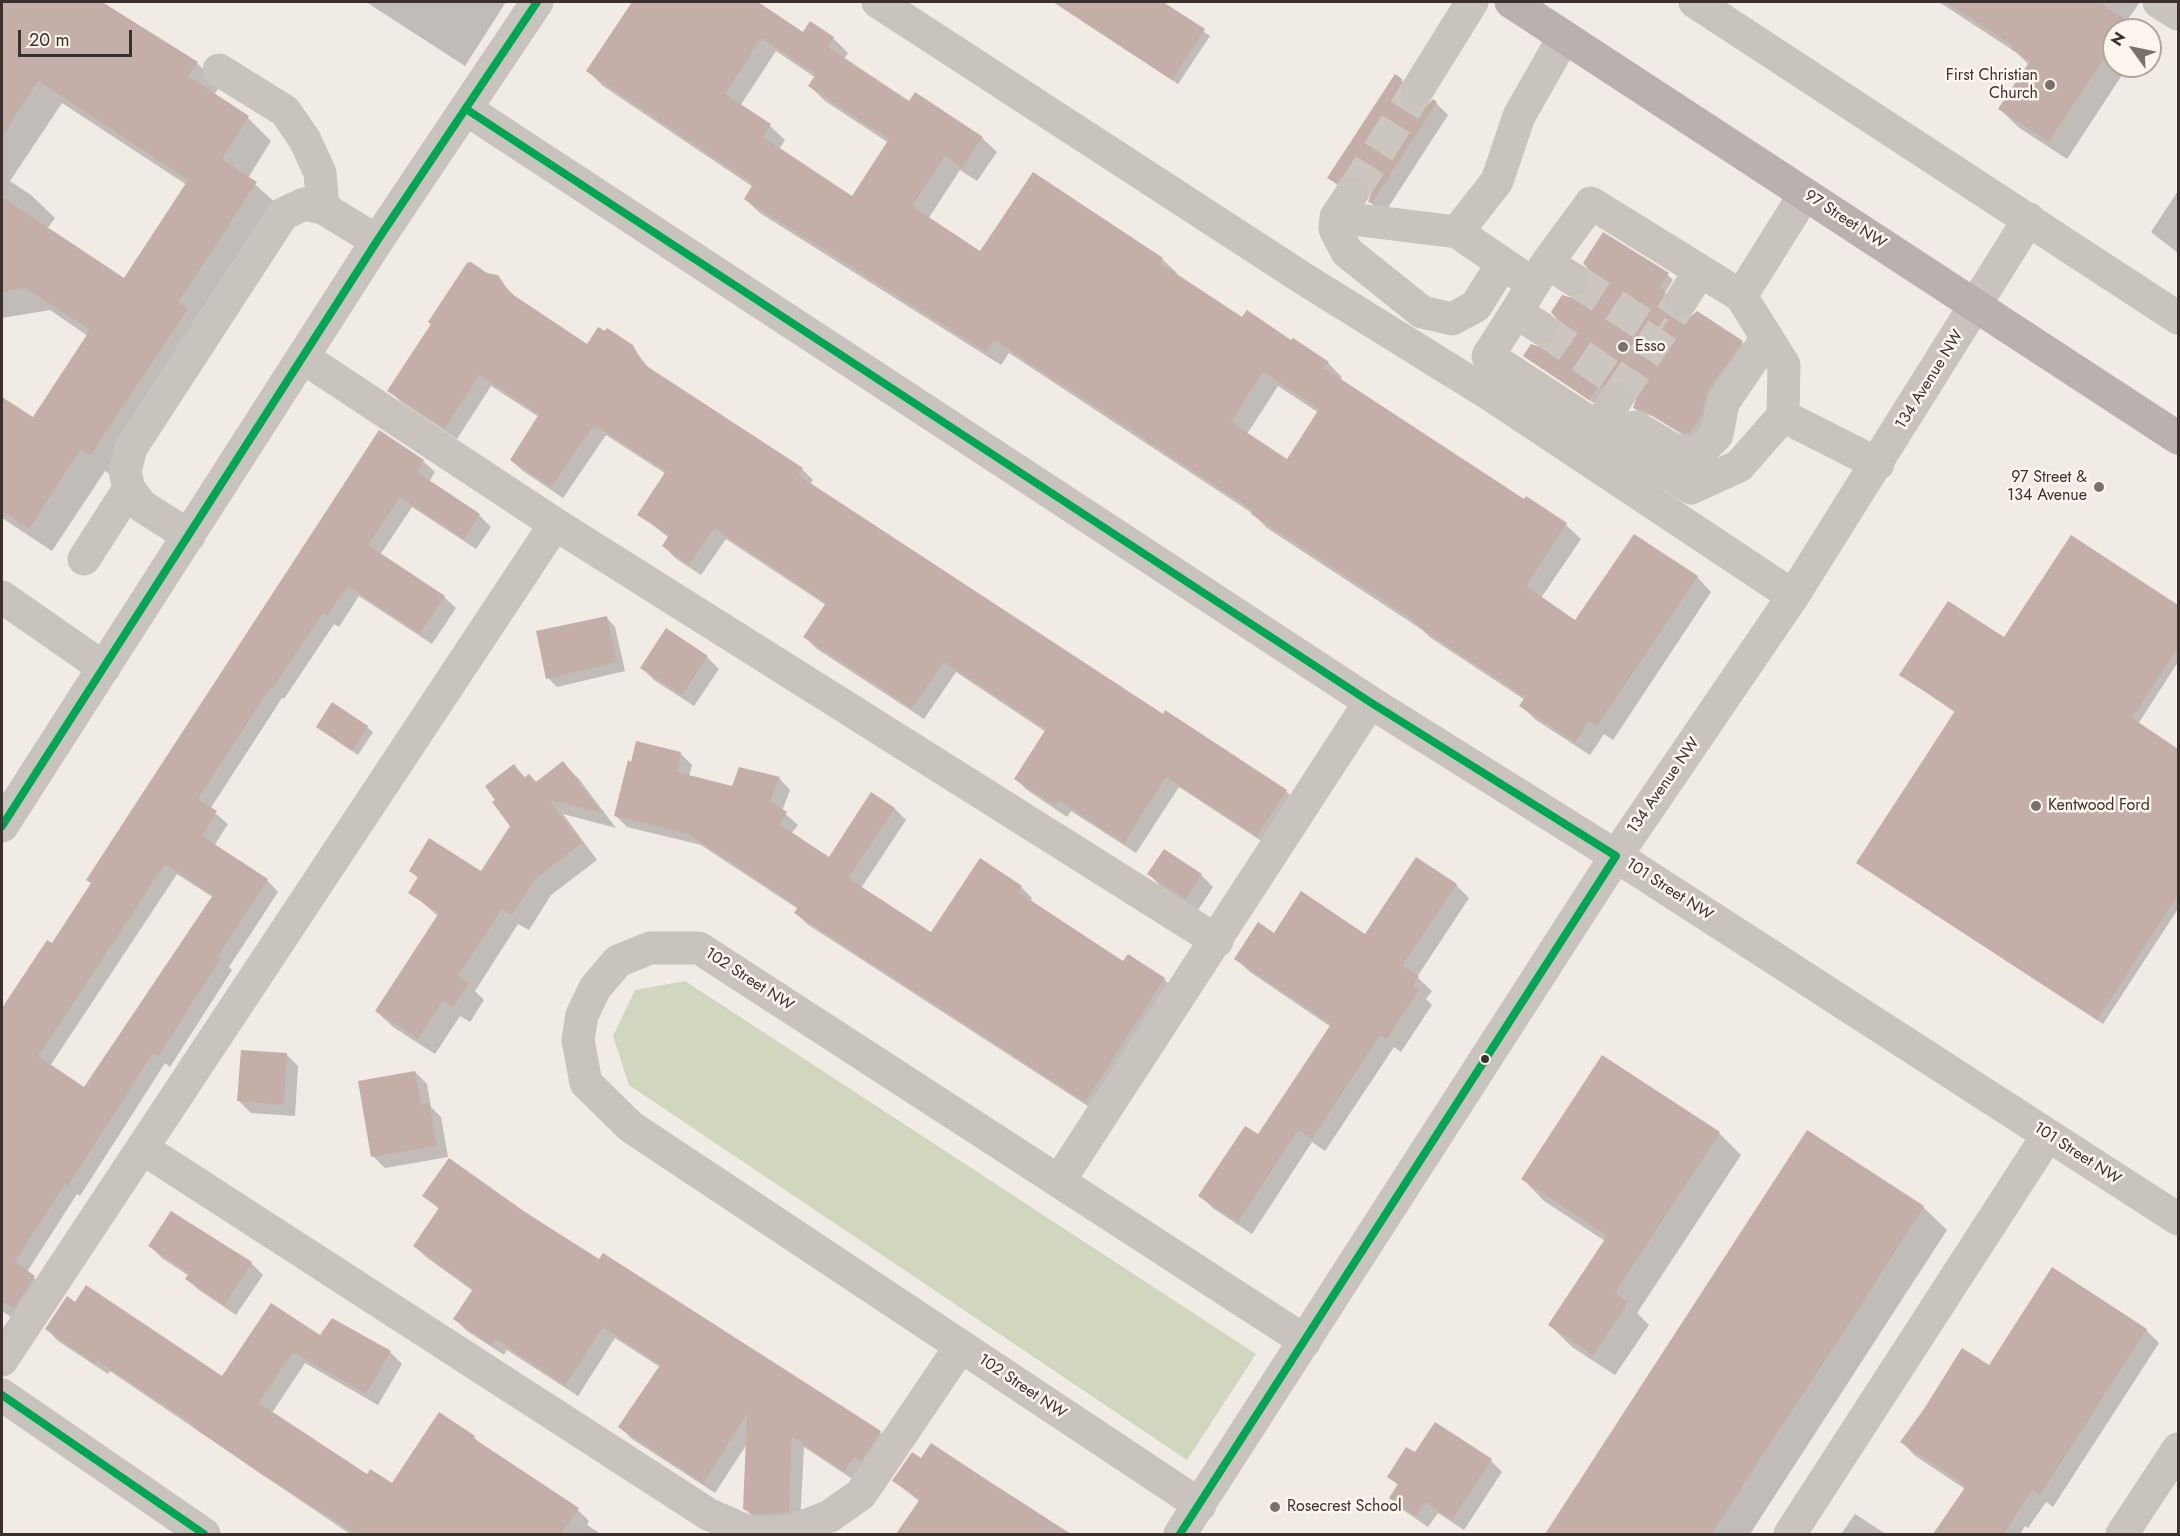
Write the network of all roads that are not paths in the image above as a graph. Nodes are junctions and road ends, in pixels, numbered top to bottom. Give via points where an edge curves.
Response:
1 (537, 2) edge
2 (878, 2) edge
3 (1472, 2) edge
4 (1511, 2) edge
5 (1695, 2) edge
6 (2159, 2) edge
7 (1728, 11) edge
8 (2178, 14) edge
9 (1564, 37) junction
10 (219, 70) dead end
11 (1418, 89) tunnel mouth
12 (466, 109) junction
13 (1806, 194) junction
14 (323, 208) junction
15 (2029, 219) junction
16 (1457, 232) junction
17 (377, 241) junction
18 (1502, 264) junction
19 (1700, 271) junction
20 (1551, 275) junction
21 (1741, 296) junction
22 (1681, 301) tunnel mouth
23 (1975, 306) junction
24 (2178, 318) edge
25 (1767, 338) junction
26 (304, 358) junction
27 (1617, 398) tunnel mouth
28 (1783, 416) junction
29 (1603, 429) junction
30 (2178, 438) edge
31 (1878, 464) junction
32 (129, 489) junction
33 (555, 524) junction
34 (189, 536) junction
35 (84, 559) dead end
36 (2, 597) edge
37 (1793, 597) junction
38 (104, 668) junction
39 (1370, 702) junction
40 (2, 826) edge
41 (1616, 856) junction
42 (1217, 941) junction
43 (2048, 1135) junction
44 (142, 1148) junction
45 (1059, 1181) junction
46 (2178, 1219) edge
47 (1305, 1341) junction
48 (961, 1346) junction
49 (2, 1360) edge
50 (2, 1395) edge
51 (2178, 1449) edge
52 (1200, 1505) junction
53 (204, 1534) edge
54 (1180, 1534) edge
55 (1790, 1534) edge
56 (2122, 1534) edge

1 - 12 street
2 - 37 street via 1304,279 1494,397
3 - 11 street
4 - 9 main road, 97 Street NW
5 - 7 street
6 - 8 street
7 - 15 street
9 - 13 main road, 97 Street NW
9 - 16 street via 1519,116 1497,181
10 - 14 street via 285,111 305,140 320,173
12 - 17 street
12 - 39 street, 101 Street NW
13 - 21 street
13 - 23 main road, 97 Street NW
14 - 17 street
14 - 32 street via 304,204 283,214 131,448 125,471
15 - 23 street, 134 Avenue NW
15 - 24 street
16 - 18 street
16 - 18 street via 1344,205 1335,229 1347,252 1422,312 1452,319 1476,306
17 - 26 street
18 - 20 street
19 - 20 street via 1592,203
19 - 21 street
19 - 22 street
20 - 29 street via 1529,320 1488,356
21 - 25 street
23 - 30 main road, 97 Street NW
23 - 31 street, 134 Avenue NW
25 - 28 street via 1784,365
25 - 29 street via 1723,403 1717,435 1696,455 1672,449 1634,426
26 - 33 street
26 - 34 street
27 - 29 street
28 - 29 street via 1739,466 1691,488
28 - 31 street
31 - 37 street, 134 Avenue NW
32 - 34 street via 142,506
32 - 35 street
33 - 42 street
33 - 44 street
34 - 38 street
36 - 38 street
37 - 41 street, 134 Avenue NW
38 - 40 street
39 - 41 street, 101 Street NW
39 - 42 street
41 - 43 street, 101 Street NW
41 - 47 street, 134 Avenue NW
42 - 45 street
43 - 46 street, 101 Street NW
43 - 55 street
44 - 48 street via 708,1514 753,1534 789,1532 830,1516 861,1494
44 - 49 street
45 - 47 street, 102 Street NW
45 - 48 street, 102 Street NW via 699,948 650,948 618,961 595,988 582,1015 578,1040 586,1083 631,1127
47 - 52 street, 134 Avenue NW
48 - 52 street, 102 Street NW
50 - 53 street
51 - 56 street
52 - 54 street, 134 Avenue NW

